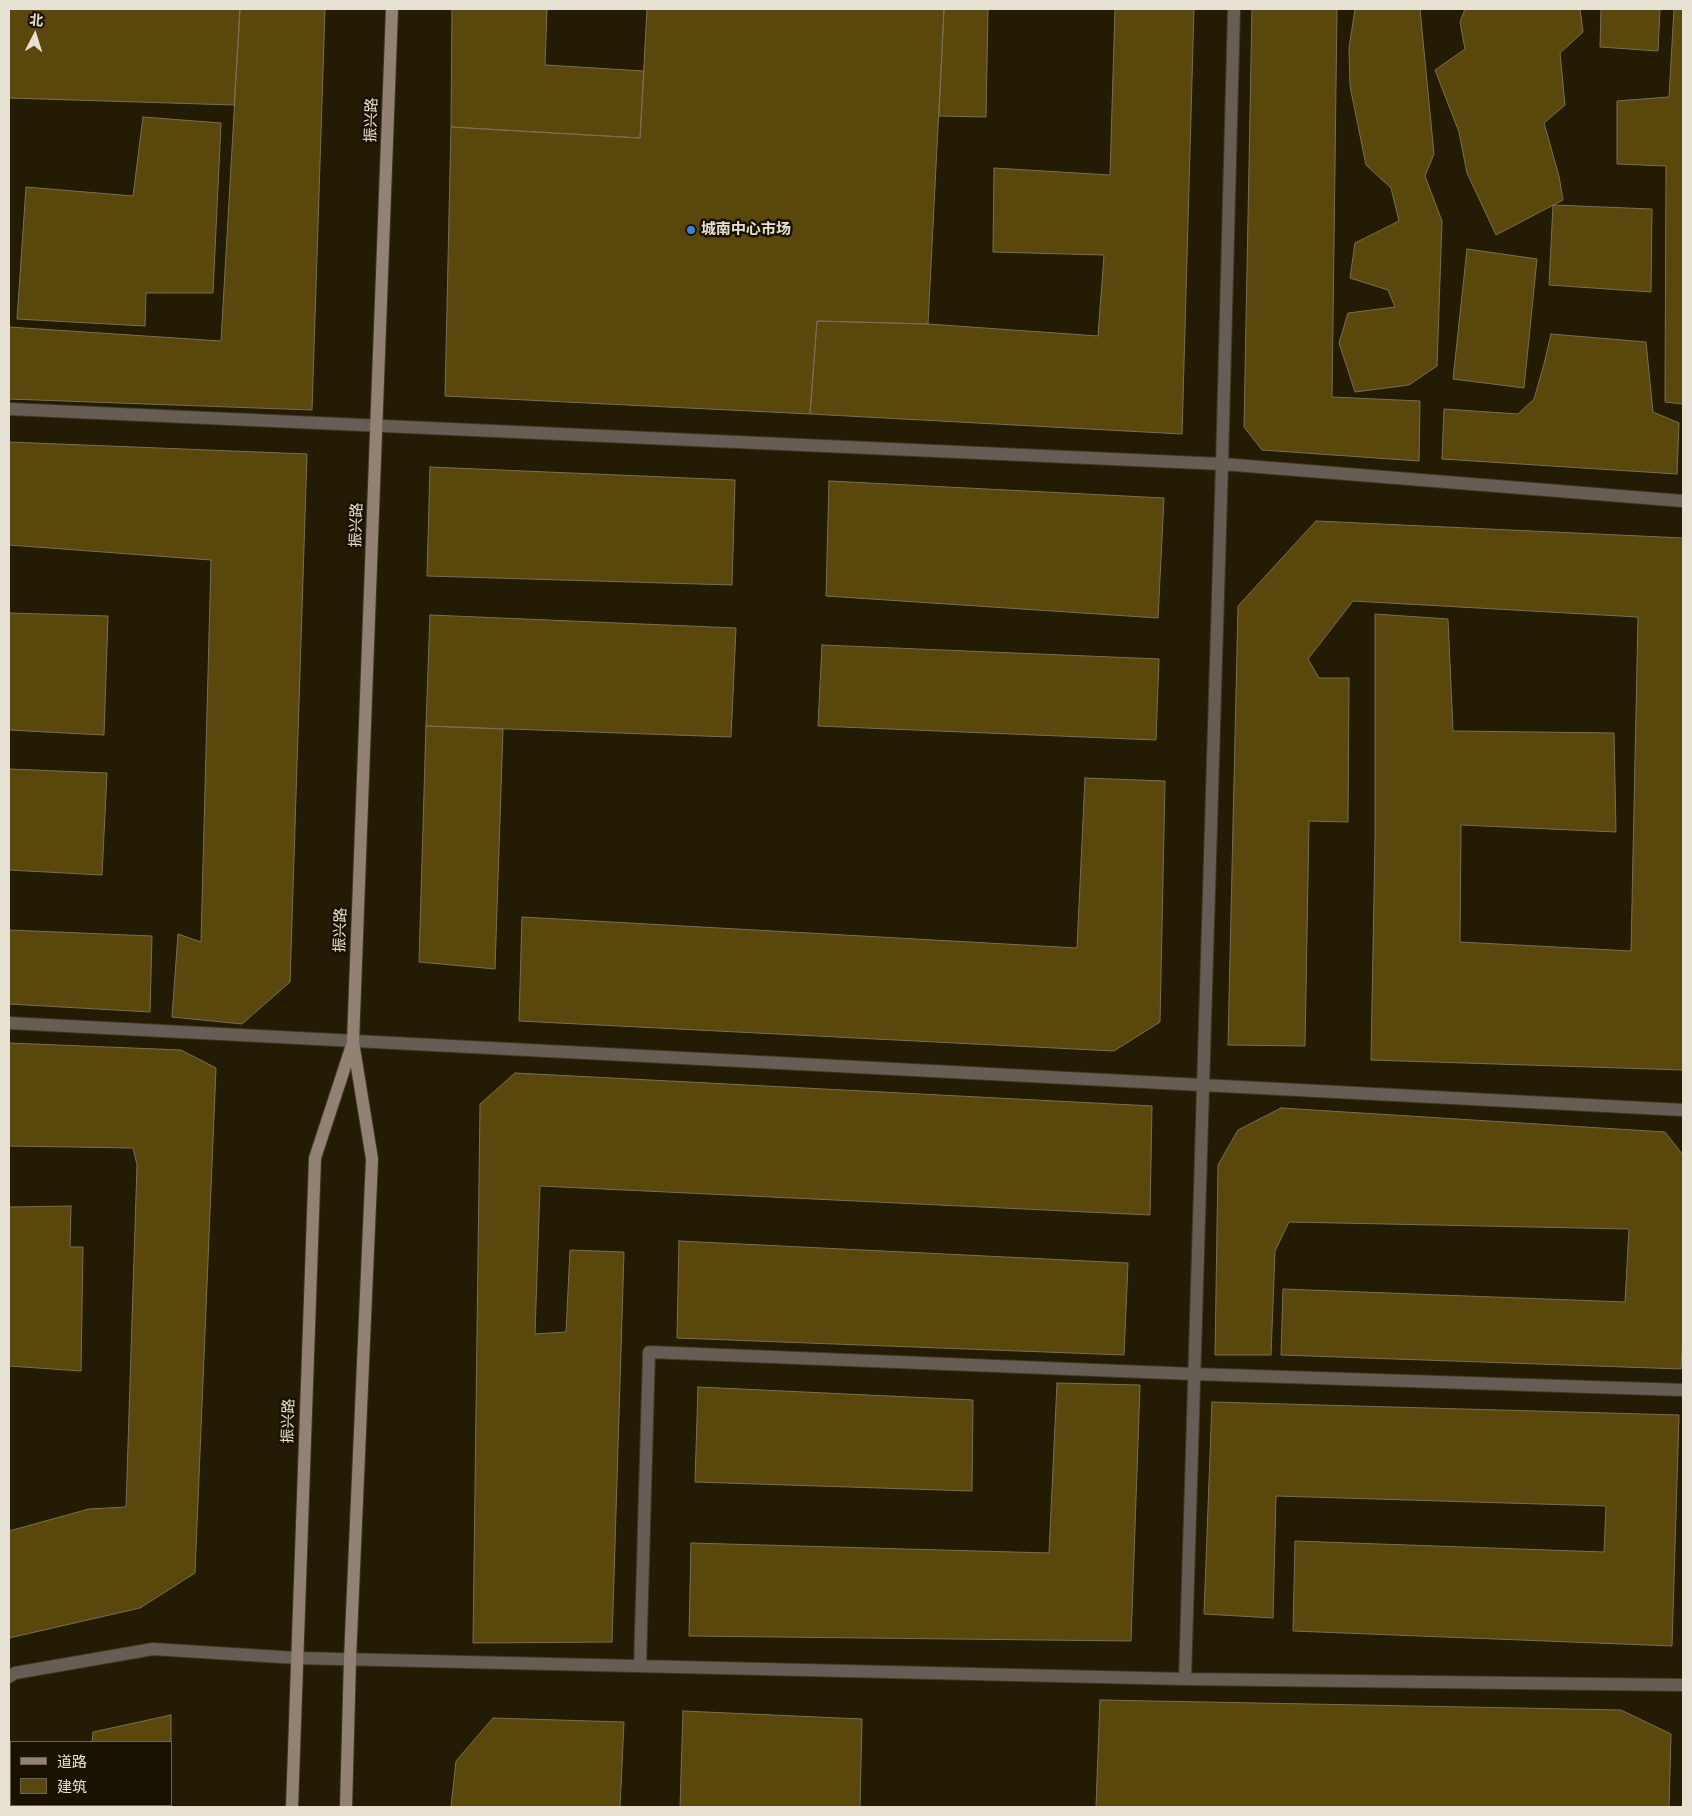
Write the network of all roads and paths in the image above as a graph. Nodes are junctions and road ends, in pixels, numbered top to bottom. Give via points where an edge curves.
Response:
1 (392, 9) edge
2 (1234, 9) edge
3 (9, 409) edge
4 (377, 425) junction
5 (1222, 464) junction
6 (1683, 501) edge
7 (9, 1023) edge
8 (353, 1042) junction
9 (1203, 1085) junction
10 (1683, 1110) edge
11 (1194, 1374) junction
12 (1683, 1390) edge
13 (297, 1658) junction
14 (350, 1659) junction
15 (640, 1666) junction
16 (9, 1677) edge
17 (1185, 1679) junction
18 (1683, 1685) edge
19 (292, 1807) edge
20 (346, 1807) edge

1 - 4 main road, 振兴路
2 - 5 street
3 - 4 street
4 - 5 street
4 - 8 main road, 振兴路
5 - 6 street
5 - 9 street
7 - 8 street
8 - 9 street
8 - 13 main road, 振兴路 via 315,1158
8 - 14 main road, 振兴路 via 372,1159
9 - 10 street
9 - 11 street
11 - 12 street
11 - 15 street via 648,1352
11 - 17 street
13 - 14 street
13 - 16 street via 153,1649 15,1673
13 - 19 main road, 振兴路
14 - 15 street
14 - 20 main road, 振兴路
15 - 17 street
17 - 18 street

